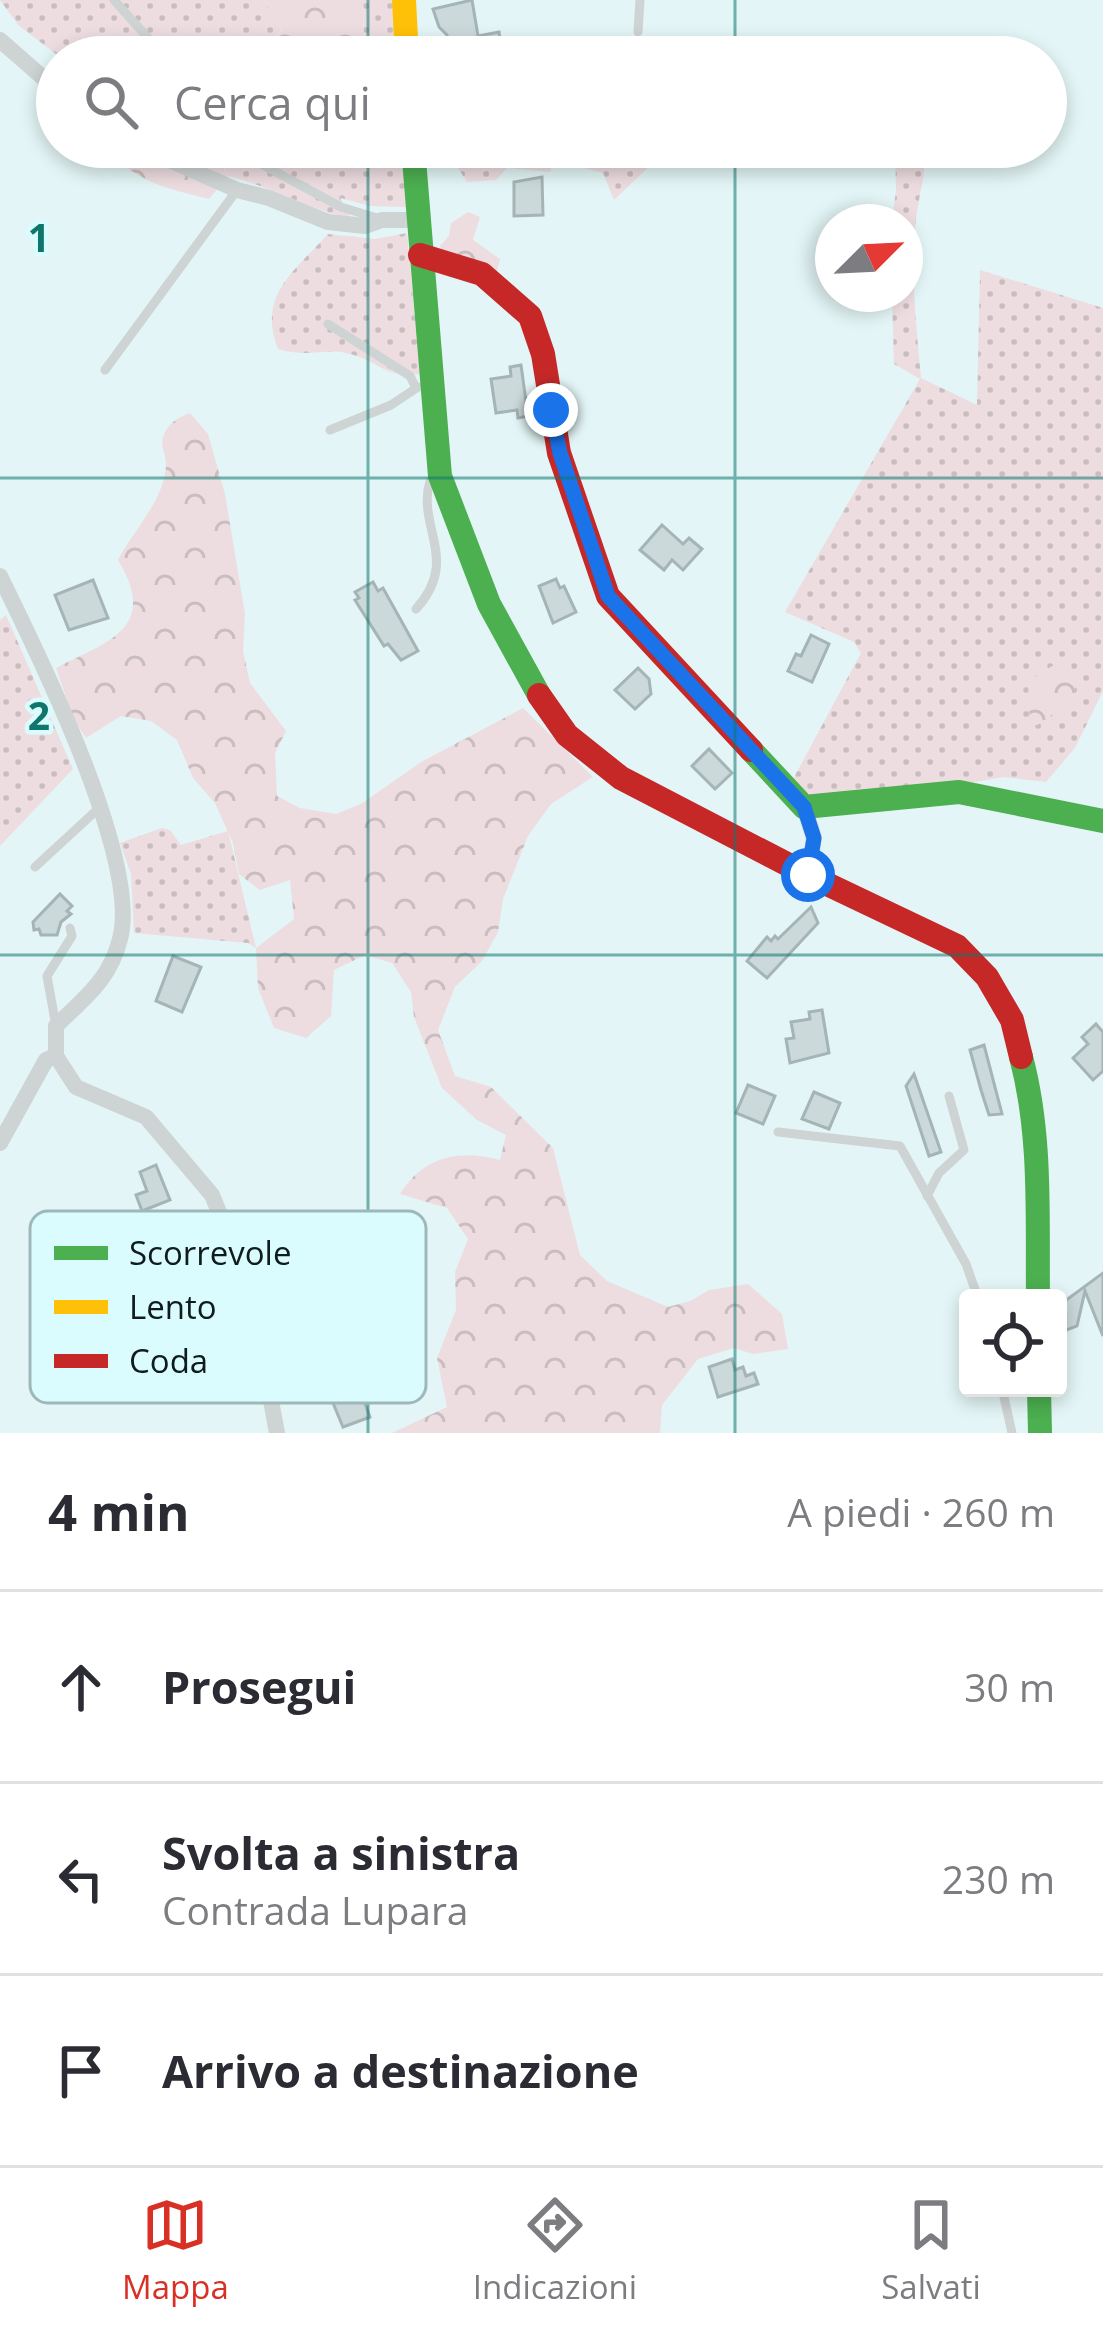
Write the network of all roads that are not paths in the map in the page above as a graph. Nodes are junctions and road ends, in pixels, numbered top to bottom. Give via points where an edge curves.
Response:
1 (114, 0) edge
2 (640, 0) edge
3 (410, 2) edge
4 (638, 32) dead end
5 (146, 36) edge
6 (408, 36) edge
7 (0, 40) edge
8 (36, 72) edge
9 (187, 168) edge
10 (269, 168) edge
11 (413, 168) edge
12 (237, 190) junction
13 (382, 220) junction
14 (417, 220) junction
15 (420, 255) junction
16 (328, 324) dead end
17 (105, 370) dead end
18 (423, 387) junction
19 (330, 430) dead end
20 (440, 476) junction
21 (0, 576) edge
22 (5, 600) edge
23 (416, 609) dead end
24 (804, 807) junction
25 (99, 808) junction
26 (1103, 820) edge
27 (35, 867) dead end
28 (808, 875) junction
29 (70, 928) dead end
30 (56, 1026) junction
31 (56, 1056) junction
32 (949, 1096) dead end
33 (778, 1132) dead end
34 (0, 1143) edge
35 (927, 1196) junction
36 (219, 1211) edge
37 (975, 1289) edge
38 (1038, 1289) edge
39 (1004, 1397) edge
40 (1040, 1397) edge
41 (272, 1403) edge
42 (278, 1433) edge
43 (1012, 1433) edge
44 (1040, 1433) edge

1 - 5 lane
2 - 4 lane
3 - 6 main road
7 - 8 street
9 - 12 street
10 - 13 lane
11 - 14 main road
12 - 13 street via 328,222
12 - 17 lane
13 - 14 street
14 - 15 main road
15 - 18 main road
15 - 24 main road via 482,274 530,316 560,453 608,596
16 - 18 lane
18 - 19 lane
18 - 20 main road
20 - 23 lane via 425,497 437,562 432,592
20 - 28 main road via 490,604 567,735 622,778
21 - 22 street
22 - 25 street via 45,666
24 - 26 main road via 959,792
24 - 28 street via 814,838
25 - 27 lane
25 - 30 street via 116,857 122,936 108,972
28 - 38 main road via 957,946 1002,998 1029,1085
29 - 30 lane via 46,976
30 - 31 street
31 - 34 street via 46,1060
31 - 36 street via 76,1087 146,1117
32 - 35 lane via 964,1150
33 - 35 lane via 900,1146
35 - 37 lane
39 - 43 lane
40 - 44 main road
41 - 42 street

